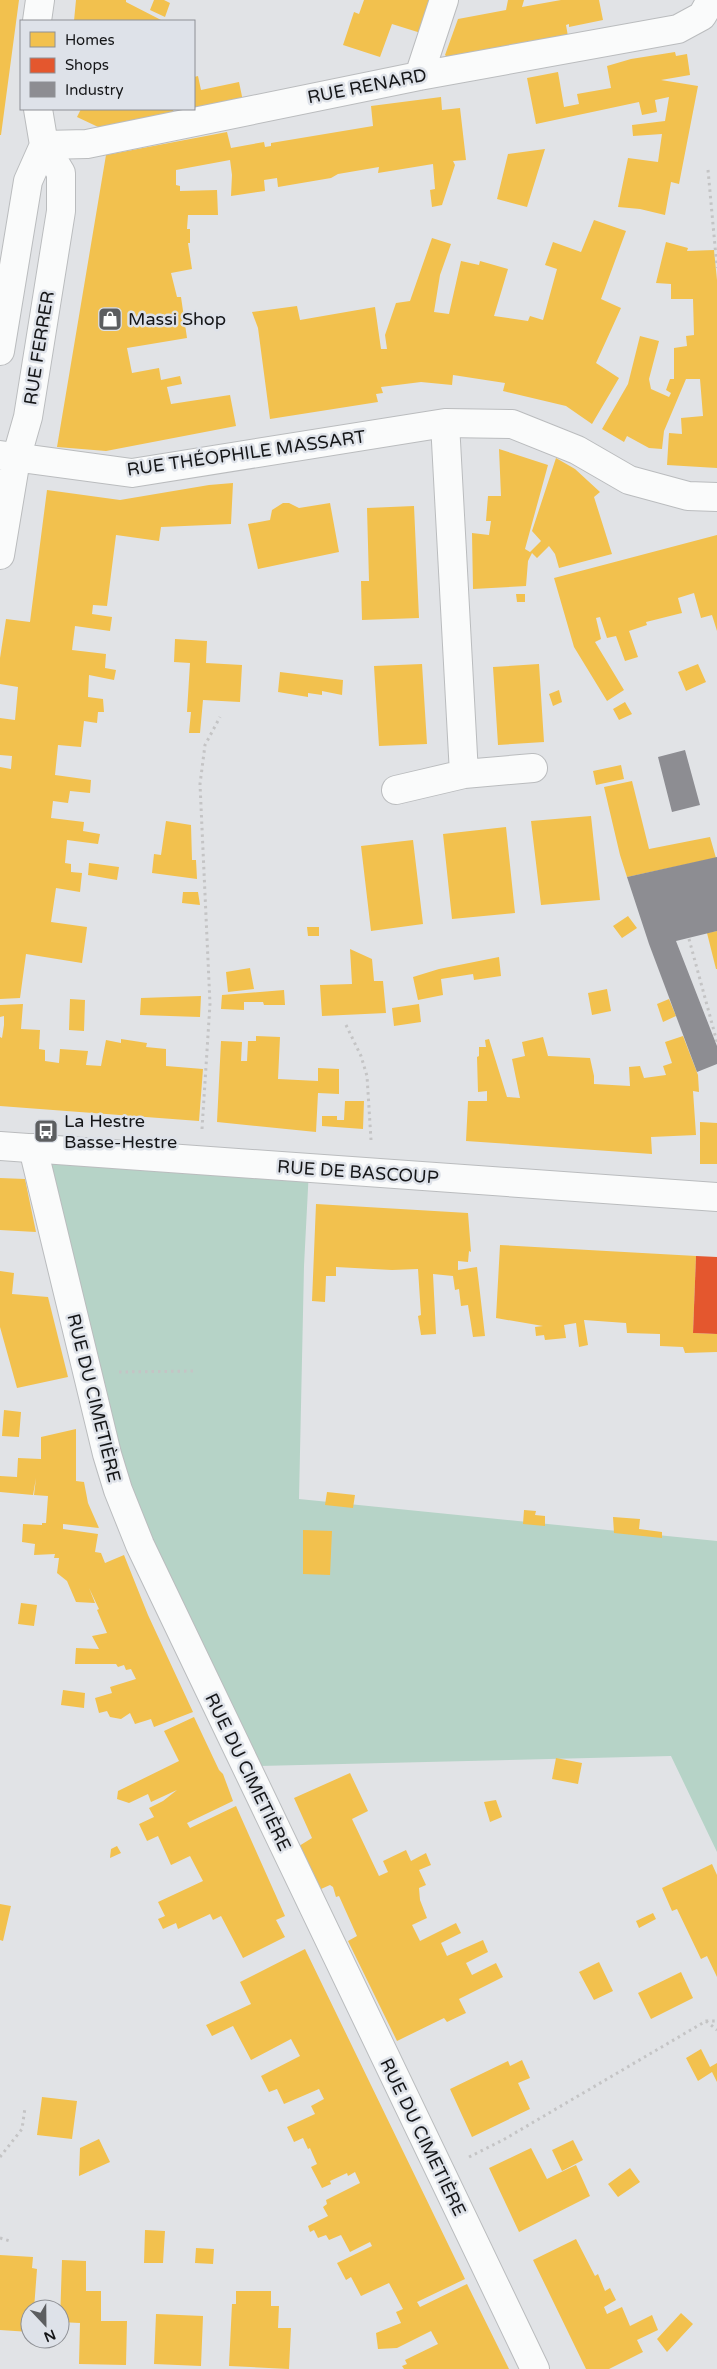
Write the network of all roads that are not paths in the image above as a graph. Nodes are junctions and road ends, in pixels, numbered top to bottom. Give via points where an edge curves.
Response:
1 (40, 0) edge
2 (444, 0) edge
3 (711, 0) edge
4 (37, 20) edge
5 (419, 76) junction
6 (38, 110) edge
7 (44, 144) junction
8 (0, 351) edge
9 (445, 423) junction
10 (8, 457) edge
11 (717, 497) edge
12 (0, 555) edge
13 (533, 768) dead end
14 (464, 774) junction
15 (396, 790) dead end
16 (0, 1146) edge
17 (33, 1148) junction
18 (717, 1197) edge
19 (535, 2369) edge

1 - 4 street
2 - 5 street
3 - 5 street, RUE RENARD via 702,16 678,29
5 - 7 street, RUE RENARD via 87,144
6 - 7 street, RUE FERRER
7 - 8 street via 28,181
7 - 10 street, RUE FERRER via 61,173 61,211 28,418
9 - 10 street, RUE THÉOPHILE MASSART via 132,474
9 - 11 street, RUE THÉOPHILE MASSART via 512,424 577,450 629,480 688,496
9 - 14 street
10 - 12 street, RUE FERRER
13 - 14 street
14 - 15 street
16 - 17 street, RUE DE BASCOUP
17 - 18 street, RUE DE BASCOUP
17 - 19 street, RUE DU CIMETIÈRE via 115,1481 140,1545

